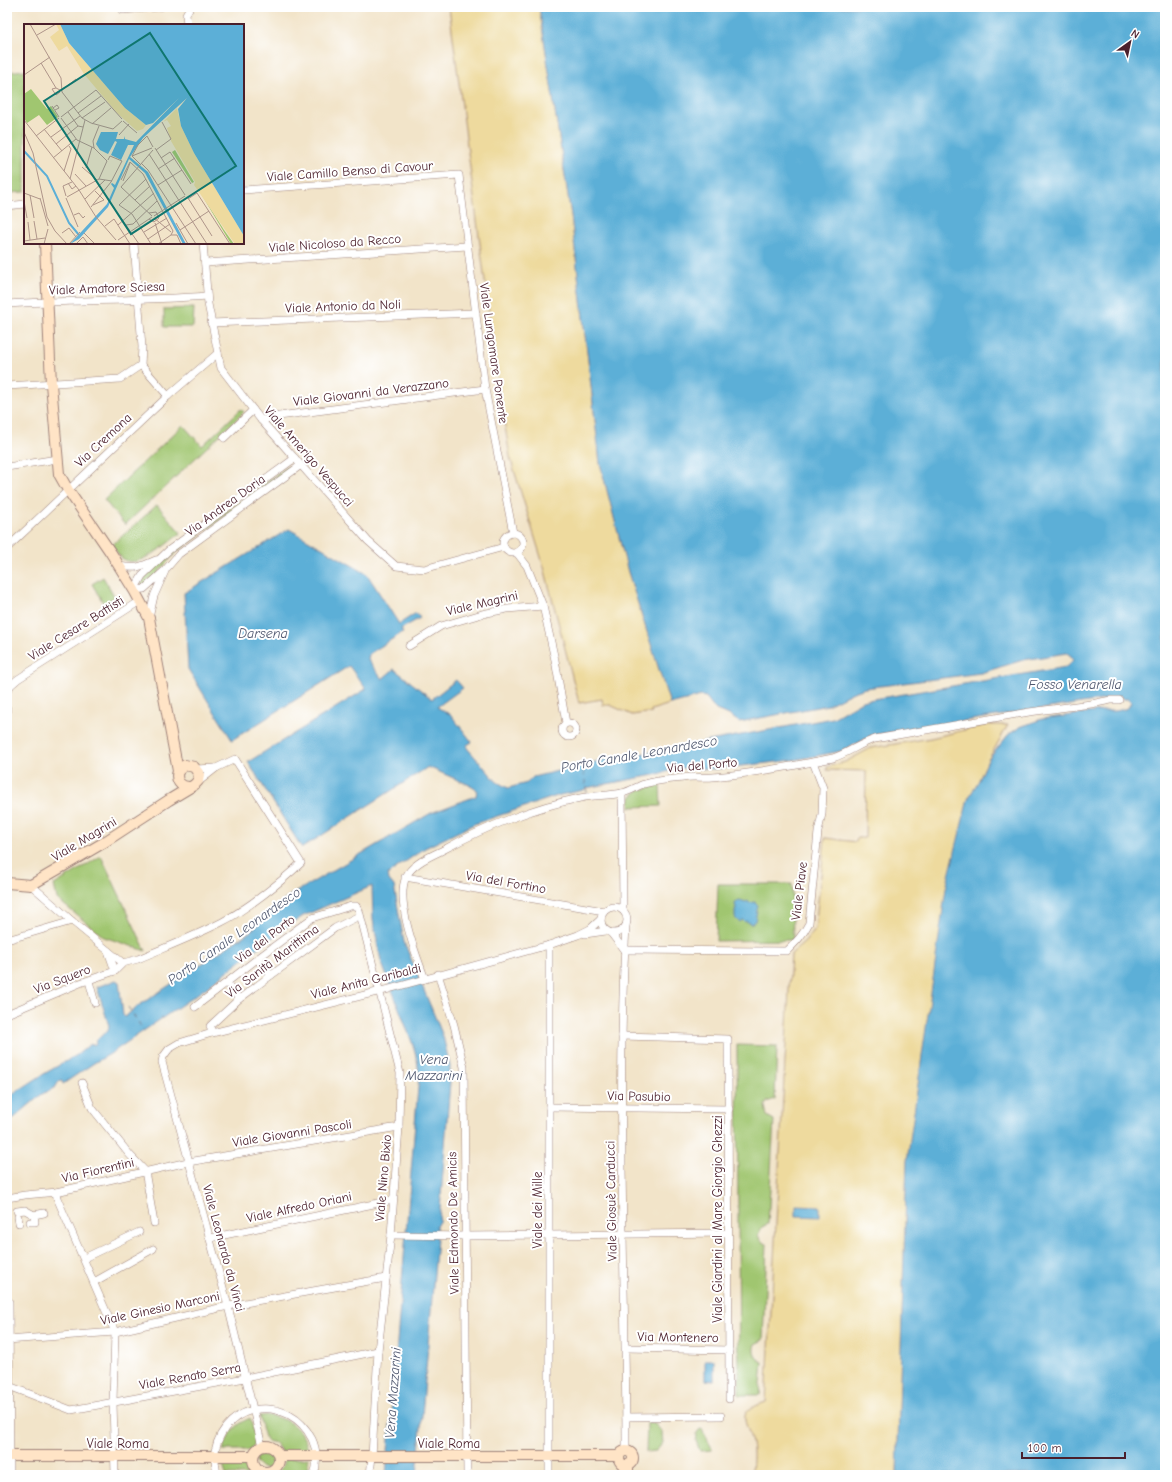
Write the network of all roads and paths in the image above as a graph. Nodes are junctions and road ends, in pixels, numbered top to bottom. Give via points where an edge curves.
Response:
1 (123, 7) edge
2 (160, 7) edge
3 (190, 7) edge
4 (187, 24) edge
5 (459, 175) joint
6 (244, 190) edge
7 (24, 204) edge
8 (7, 206) edge
9 (45, 244) edge
10 (134, 244) edge
11 (203, 244) edge
12 (467, 246) junction
13 (205, 263) junction
14 (207, 296) junction
15 (139, 301) junction
16 (47, 302) junction
17 (7, 304) edge
18 (476, 313) junction
19 (211, 323) junction
20 (218, 353) junction
21 (141, 365) junction
22 (51, 384) junction
23 (7, 386) edge
24 (485, 389) junction
25 (168, 396) junction
26 (253, 410) junction
27 (261, 420) junction
28 (224, 438) dead end
29 (295, 458) junction
30 (57, 459) junction
31 (301, 465) junction
32 (7, 467) edge
33 (68, 490) junction
34 (200, 528) junction
35 (513, 533) junction
36 (205, 535) junction
37 (504, 547) junction
38 (7, 548) edge
39 (517, 553) junction
40 (159, 559) junction
41 (119, 566) junction
42 (166, 569) junction
43 (134, 590) junction
44 (140, 601) junction
45 (543, 606) junction
46 (149, 618) junction
47 (409, 646) dead end
48 (9, 688) edge
49 (1119, 700) dead end
50 (566, 724) dead end
51 (813, 762) junction
52 (216, 768) junction
53 (196, 769) junction
54 (180, 772) junction
55 (193, 786) junction
56 (622, 793) junction
57 (169, 800) junction
58 (405, 877) junction
59 (7, 883) edge
60 (32, 885) junction
61 (356, 906) joint
62 (623, 910) junction
63 (604, 911) junction
64 (359, 916) junction
65 (601, 919) junction
66 (72, 921) junction
67 (626, 926) junction
68 (609, 932) junction
69 (578, 934) junction
70 (7, 940) edge
71 (549, 945) junction
72 (624, 950) junction
73 (108, 951) junction
74 (257, 959) junction
75 (123, 963) junction
76 (114, 971) junction
77 (438, 974) junction
78 (271, 976) junction
79 (425, 979) junction
80 (89, 980) junction
81 (227, 983) junction
82 (379, 990) junction
83 (239, 999) junction
84 (95, 1003) dead end
85 (195, 1007) dead end
86 (7, 1014) edge
87 (212, 1033) junction
88 (622, 1036) junction
89 (163, 1057) joint
90 (82, 1083) dead end
91 (549, 1107) junction
92 (622, 1108) junction
93 (728, 1110) junction
94 (399, 1127) junction
95 (188, 1162) junction
96 (145, 1171) junction
97 (57, 1192) junction
98 (7, 1198) edge
99 (393, 1200) junction
100 (44, 1213) dead end
101 (34, 1215) junction
102 (18, 1217) dead end
103 (30, 1222) dead end
104 (154, 1223) dead end
105 (139, 1232) dead end
106 (728, 1233) junction
107 (624, 1234) junction
108 (393, 1235) junction
109 (549, 1235) junction
110 (466, 1236) junction
111 (210, 1238) junction
112 (153, 1249) dead end
113 (84, 1258) junction
114 (386, 1278) junction
115 (94, 1282) junction
116 (9, 1302) dead end
117 (228, 1306) junction
118 (115, 1332) junction
119 (8, 1340) edge
120 (626, 1348) junction
121 (729, 1350) junction
122 (378, 1352) junction
123 (245, 1378) junction
124 (9, 1386) junction
125 (729, 1399) dead end
126 (113, 1402) junction
127 (253, 1410) junction
128 (721, 1416) dead end
129 (626, 1417) junction
130 (262, 1446) junction
131 (622, 1454) junction
132 (215, 1455) junction
133 (316, 1455) junction
134 (8, 1456) edge
135 (252, 1456) junction
136 (279, 1456) junction
137 (376, 1456) junction
138 (467, 1456) junction
139 (549, 1456) junction
140 (115, 1457) junction
141 (628, 1470) edge
142 (269, 1473) edge
143 (10, 1475) edge
144 (115, 1475) edge
145 (217, 1475) edge
146 (314, 1475) edge
147 (370, 1475) edge
148 (467, 1475) edge
149 (550, 1475) edge

1 - 2 street via 124,10
3 - 4 street via 186,14
5 - 6 street, Viale Camillo Benso di Cavour
5 - 12 street, Viale Lungomare Ponente
7 - 8 street
9 - 16 street
10 - 15 street
11 - 13 street, Viale Amerigo Vespucci
12 - 13 street, Viale Nicoloso da Recco
12 - 18 street, Viale Lungomare Ponente
13 - 14 street, Viale Amerigo Vespucci
14 - 15 street, Viale Amatore Sciesa
14 - 19 street, Viale Amerigo Vespucci
15 - 16 street, Viale Amatore Sciesa
15 - 21 street
16 - 17 street, Viale Amatore Sciesa
16 - 22 street
18 - 19 street, Viale Antonio da Noli
18 - 24 street, Viale Lungomare Ponente
19 - 20 street, Viale Amerigo Vespucci
20 - 25 street, Via Cremona
20 - 26 street, Viale Amerigo Vespucci via 221,368
21 - 22 street via 120,379
21 - 25 street
22 - 23 street
22 - 30 street
24 - 27 street, Viale Giovanni da Verazzano
24 - 35 street, Viale Lungomare Ponente
25 - 33 street, Via Cremona
26 - 27 street, Viale Amerigo Vespucci
26 - 28 street
27 - 29 street, Viale Amerigo Vespucci
29 - 31 street, Viale Amerigo Vespucci
29 - 34 street, Via Andrea Doria
30 - 32 street
30 - 33 street via 59,474
31 - 36 street, Via Andrea Doria
31 - 37 street, Viale Amerigo Vespucci via 368,541 396,566 424,570
33 - 38 street, Via Cremona
33 - 41 street
34 - 36 street
34 - 40 street, Via Andrea Doria
35 - 37 street via 505,538
35 - 39 street, Viale Lungomare Ponente via 524,541
36 - 42 street, Via Andrea Doria via 179,554
37 - 39 street via 511,553
39 - 45 street via 528,566
40 - 41 street, Via Andrea Doria via 133,568
40 - 43 street, Via Andrea Doria via 142,576
41 - 43 street
42 - 43 street, Via Andrea Doria via 144,589
42 - 46 street, Via Andrea Doria via 154,596
43 - 44 street
44 - 46 street
44 - 48 street, Viale Cesare Battisti
45 - 47 street, Viale Magrini via 507,609 475,616 442,626
45 - 50 street
46 - 54 street
49 - 51 street, Via del Porto via 875,739 844,755
51 - 56 street, Via del Porto via 762,771 651,782
51 - 72 street, Viale Piave via 823,788 822,814 809,923 798,941 786,951
52 - 53 street, Viale Magrini
52 - 55 street, Viale Magrini
52 - 75 street, Viale Magrini via 235,759 301,862 252,902 223,921
53 - 54 street via 191,765
53 - 55 street via 199,774
54 - 55 street via 182,786
54 - 57 street
55 - 57 street, Viale Magrini
56 - 58 street, Via del Porto via 579,798 484,829 419,864
56 - 62 street
57 - 60 street, Viale Magrini
58 - 63 street, Via del Fortino
58 - 79 street via 403,900 412,945
59 - 60 street
60 - 66 street
61 - 64 street, Viale Nino Bixio
61 - 74 street, Via del Porto via 312,918
62 - 63 street via 611,907
62 - 67 street via 627,917
63 - 65 street
64 - 78 street, Via Sanità Marittima via 335,928
64 - 82 street, Viale Nino Bixio
65 - 68 street via 601,924
65 - 69 street, Viale Anita Garibaldi via 593,928
66 - 70 street
66 - 73 street
67 - 68 street via 620,932
67 - 72 street, Viale Giosuè Carducci
68 - 69 street, Viale Anita Garibaldi
68 - 72 street
69 - 71 street, Viale Anita Garibaldi
71 - 77 street, Viale Anita Garibaldi
71 - 91 street, Viale dei Mille
72 - 88 street, Viale Giosuè Carducci
73 - 75 street
73 - 76 street
74 - 78 street
74 - 81 street, Via del Porto
75 - 76 street, Via Squero
76 - 80 street, Via Squero
77 - 79 street, Viale Anita Garibaldi
77 - 110 street, Viale Edmondo De Amicis via 464,1067
78 - 83 street, Via Sanità Marittima
79 - 82 street, Viale Anita Garibaldi
80 - 84 street
80 - 86 street, Via Squero
81 - 83 street
81 - 85 street, Via del Porto
82 - 87 street, Viale Anita Garibaldi
82 - 94 street, Viale Nino Bixio via 400,1073
83 - 87 street, Via Sanità Marittima via 210,1026
87 - 89 street, Viale Anita Garibaldi via 179,1043 169,1049
88 - 92 street, Viale Giosuè Carducci
88 - 93 street, Viale Giardini al Mare Giorgio Ghezzi via 728,1039
89 - 95 street, Viale Leonardo da Vinci via 162,1062
90 - 96 street via 92,1108
91 - 92 street, Via Pasubio
91 - 109 street, Viale dei Mille
92 - 93 street, Via Pasubio
92 - 107 street, Viale Giosuè Carducci
93 - 106 street, Viale Giardini al Mare Giorgio Ghezzi
94 - 95 street, Viale Giovanni Pascoli
94 - 99 street, Viale Nino Bixio
95 - 96 street, Via Fiorentini
95 - 111 street, Viale Leonardo da Vinci
96 - 97 street, Via Fiorentini
96 - 104 street, Via Fiorentini
97 - 98 street, Via Fiorentini
97 - 113 street via 63,1212
99 - 108 street, Viale Nino Bixio
99 - 111 street, Viale Alfredo Oriani
100 - 101 street
101 - 102 street via 25,1210
101 - 103 street via 35,1222
105 - 113 street
106 - 107 street
106 - 121 street, Viale Giardini al Mare Giorgio Ghezzi
107 - 109 street
107 - 120 street, Viale Giosuè Carducci
108 - 110 street
108 - 114 street, Viale Nino Bixio
109 - 110 street
109 - 139 street, Viale dei Mille
110 - 138 street, Viale Edmondo De Amicis
111 - 117 street, Viale Leonardo da Vinci
112 - 115 street
113 - 115 street
114 - 117 street, Viale Ginesio Marconi
114 - 122 street, Viale Nino Bixio
115 - 118 street
116 - 119 street
117 - 118 street, Viale Ginesio Marconi
117 - 123 street, Viale Leonardo da Vinci
118 - 119 street, Viale Ginesio Marconi
118 - 126 street
119 - 124 street
120 - 121 street, Via Montenero
120 - 129 street, Viale Giosuè Carducci
121 - 125 street, Viale Giardini al Mare Giorgio Ghezzi
122 - 123 street, Viale Renato Serra
122 - 137 street, Viale Nino Bixio
123 - 126 street, Viale Renato Serra
123 - 127 street, Viale Leonardo da Vinci
124 - 126 street, Viale Renato Serra via 71,1410
124 - 134 street
126 - 140 street
127 - 130 street, Viale Leonardo da Vinci
127 - 132 street via 240,1415 229,1424 220,1436
127 - 133 street via 278,1410 300,1422 314,1443
128 - 129 street
129 - 131 street, Viale Giosuè Carducci
130 - 135 street via 256,1449
130 - 136 street via 273,1447
131 - 139 street, Viale Roma
131 - 141 street via 620,1463
132 - 135 street, Viale Roma
132 - 140 street, Viale Roma
132 - 145 street
133 - 136 street, Viale Roma
133 - 137 street, Viale Roma
133 - 146 street
134 - 140 street, Viale Roma
134 - 143 street
135 - 142 street via 256,1468
136 - 142 street via 276,1468
137 - 138 street, Viale Roma
137 - 147 street, Viale Nino Bixio
138 - 139 street, Viale Roma
138 - 148 street, Viale Edmondo De Amicis
139 - 149 street, Viale dei Mille
140 - 144 street

